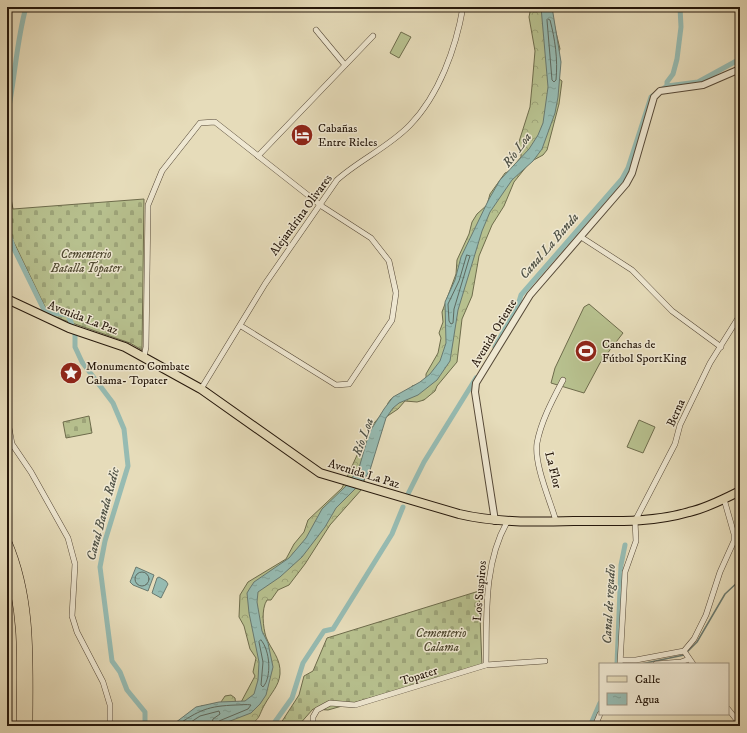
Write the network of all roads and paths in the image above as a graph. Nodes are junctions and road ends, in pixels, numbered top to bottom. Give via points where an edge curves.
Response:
1 (8, 7) edge
2 (463, 7) edge
3 (7, 17) edge
4 (316, 30) dead end
5 (373, 36) dead end
6 (345, 65) junction
7 (740, 69) edge
8 (258, 156) junction
9 (319, 204) junction
10 (581, 237) junction
11 (7, 294) edge
12 (7, 300) edge
13 (21, 306) junction
14 (740, 315) edge
15 (241, 326) junction
16 (721, 347) junction
17 (144, 357) junction
18 (563, 380) dead end
19 (201, 389) junction
20 (7, 417) edge
21 (740, 491) edge
22 (724, 499) junction
23 (496, 521) junction
24 (635, 521) junction
25 (507, 522) junction
26 (556, 522) junction
27 (7, 542) edge
28 (7, 562) edge
29 (684, 651) junction
30 (545, 660) dead end
31 (621, 662) edge
32 (691, 662) edge
33 (668, 663) edge
34 (486, 665) junction
35 (729, 710) edge
36 (600, 715) edge
37 (740, 724) edge
38 (21, 726) edge
39 (28, 726) edge
40 (110, 726) edge
41 (313, 726) edge
42 (595, 726) edge

1 - 3 street
2 - 9 street, Alejandrina Olivares via 450,56 428,101 410,125 337,180
4 - 6 street
5 - 6 street
6 - 8 street
7 - 10 street, Avenida Oriente via 703,86 660,90 654,97 632,173 626,184
8 - 9 street
8 - 17 street via 215,122 200,122 162,170 148,205
9 - 15 street, Alejandrina Olivares via 265,284
9 - 15 street via 371,238 389,261 396,293 392,320 349,384 340,386
10 - 16 street via 632,270 672,311
10 - 23 street, Avenida Oriente via 530,295 476,383 475,392
11 - 13 main road
12 - 13 main road, Avenida La Paz
13 - 17 main road, Avenida La Paz
14 - 16 street, Berna
15 - 19 street, Alejandrina Olivares
16 - 24 street, Berna via 710,363 680,425 675,444
17 - 19 main road, Avenida La Paz
18 - 26 street, La Flor via 550,405 537,444 539,464
19 - 23 main road, Avenida La Paz via 320,473 459,514
20 - 40 street via 12,444 68,538 75,564 72,616 77,632 103,682 110,705
21 - 22 main road, Avenida La Paz
22 - 24 main road, Avenida La Paz via 666,518
22 - 29 street via 734,540 706,615
23 - 25 main road, Avenida La Paz
24 - 26 main road, Avenida La Paz
24 - 31 street via 636,541 624,572
25 - 26 main road, Avenida La Paz
25 - 34 street, Los Suspiros via 498,538 491,564 487,599
27 - 39 highway via 18,572 26,609
28 - 38 highway via 14,584 20,626
29 - 31 street
29 - 32 street
30 - 34 street, Topater
32 - 33 street
34 - 41 street, Topater via 355,705 340,703 322,706 313,717
35 - 37 street
36 - 42 street

